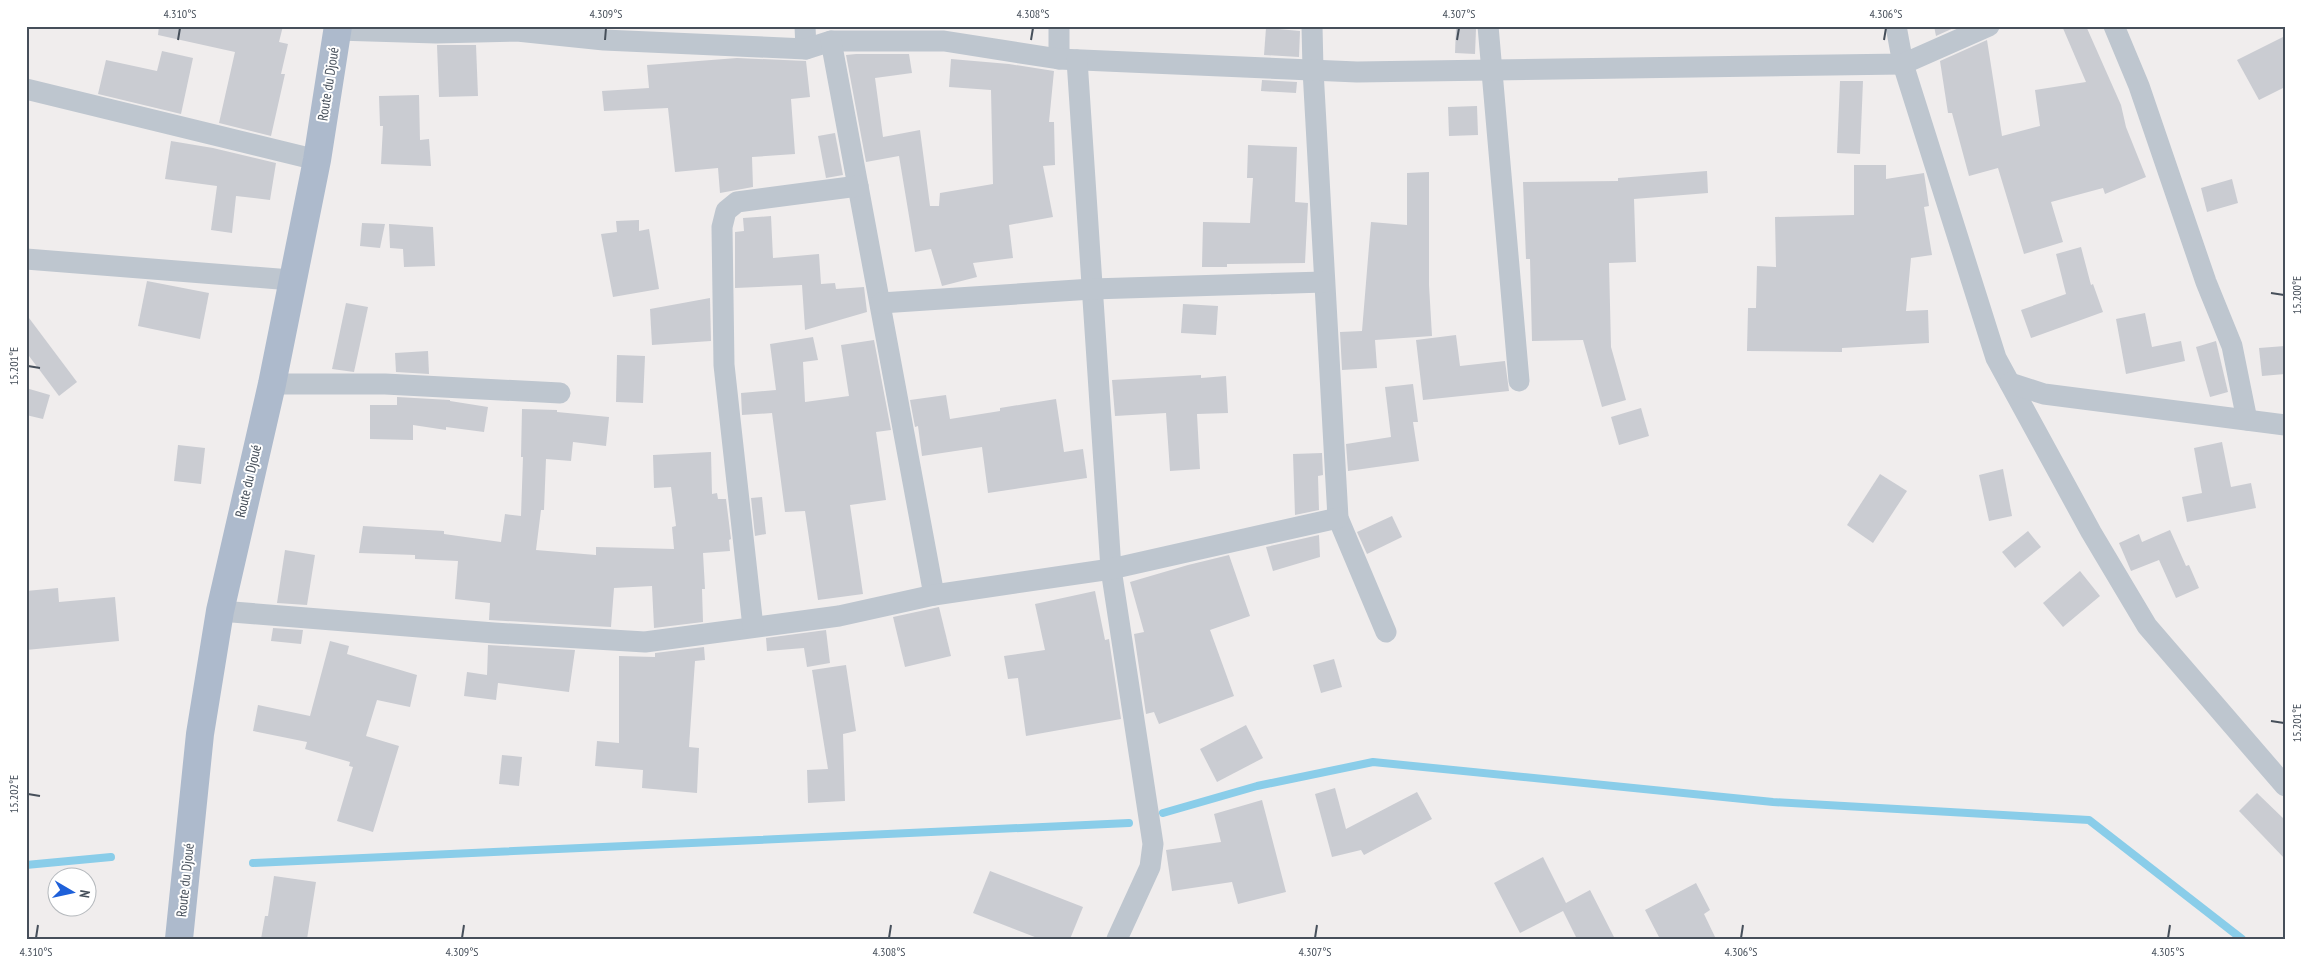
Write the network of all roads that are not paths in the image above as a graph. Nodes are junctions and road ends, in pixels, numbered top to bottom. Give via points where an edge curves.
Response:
1 (805, 26) edge
2 (1059, 26) edge
3 (1312, 26) edge
4 (1488, 26) edge
5 (1896, 26) edge
6 (1989, 26) edge
7 (2114, 26) edge
8 (337, 28) edge
9 (604, 33) edge
10 (831, 40) junction
11 (806, 49) junction
12 (1068, 60) junction
13 (1903, 64) junction
14 (1313, 70) junction
15 (1490, 70) junction
16 (26, 89) edge
17 (316, 160) junction
18 (858, 186) junction
19 (26, 259) edge
20 (291, 280) junction
21 (1324, 282) junction
22 (1092, 289) junction
23 (880, 303) junction
24 (1519, 381) dead end
25 (2010, 383) junction
26 (272, 384) junction
27 (560, 393) dead end
28 (2247, 420) junction
29 (2285, 425) edge
30 (1338, 518) junction
31 (1111, 569) junction
32 (934, 595) junction
33 (220, 611) junction
34 (753, 627) junction
35 (1386, 632) dead end
36 (2285, 786) edge
37 (179, 939) edge
38 (1118, 939) edge

1 - 11 street
2 - 12 street
3 - 14 street
4 - 15 street
5 - 13 street
6 - 13 street
7 - 28 street via 2139,86 2200,264 2232,346
8 - 9 street via 436,33
8 - 17 main road, Route du Djoué
9 - 11 street
10 - 11 street
10 - 12 street via 944,41
10 - 18 street
12 - 14 street
12 - 22 street
13 - 15 street
13 - 25 street via 1996,358
14 - 15 street
14 - 21 street
15 - 24 street
16 - 17 street
17 - 20 main road, Route du Djoué
18 - 23 street
18 - 34 street via 737,202 726,211 722,226 724,365
19 - 20 street
20 - 26 main road, Route du Djoué
21 - 22 street
21 - 30 street
22 - 23 street
22 - 31 street
23 - 32 street
25 - 28 street via 2044,394
25 - 36 street via 2091,532 2147,626
26 - 27 street via 385,384
26 - 33 main road, Route du Djoué
28 - 29 street
30 - 31 street
30 - 35 street
31 - 32 street
31 - 38 street via 1153,844 1150,867
32 - 34 street via 840,616
33 - 34 street via 645,642
33 - 37 main road, Route du Djoué via 200,734

